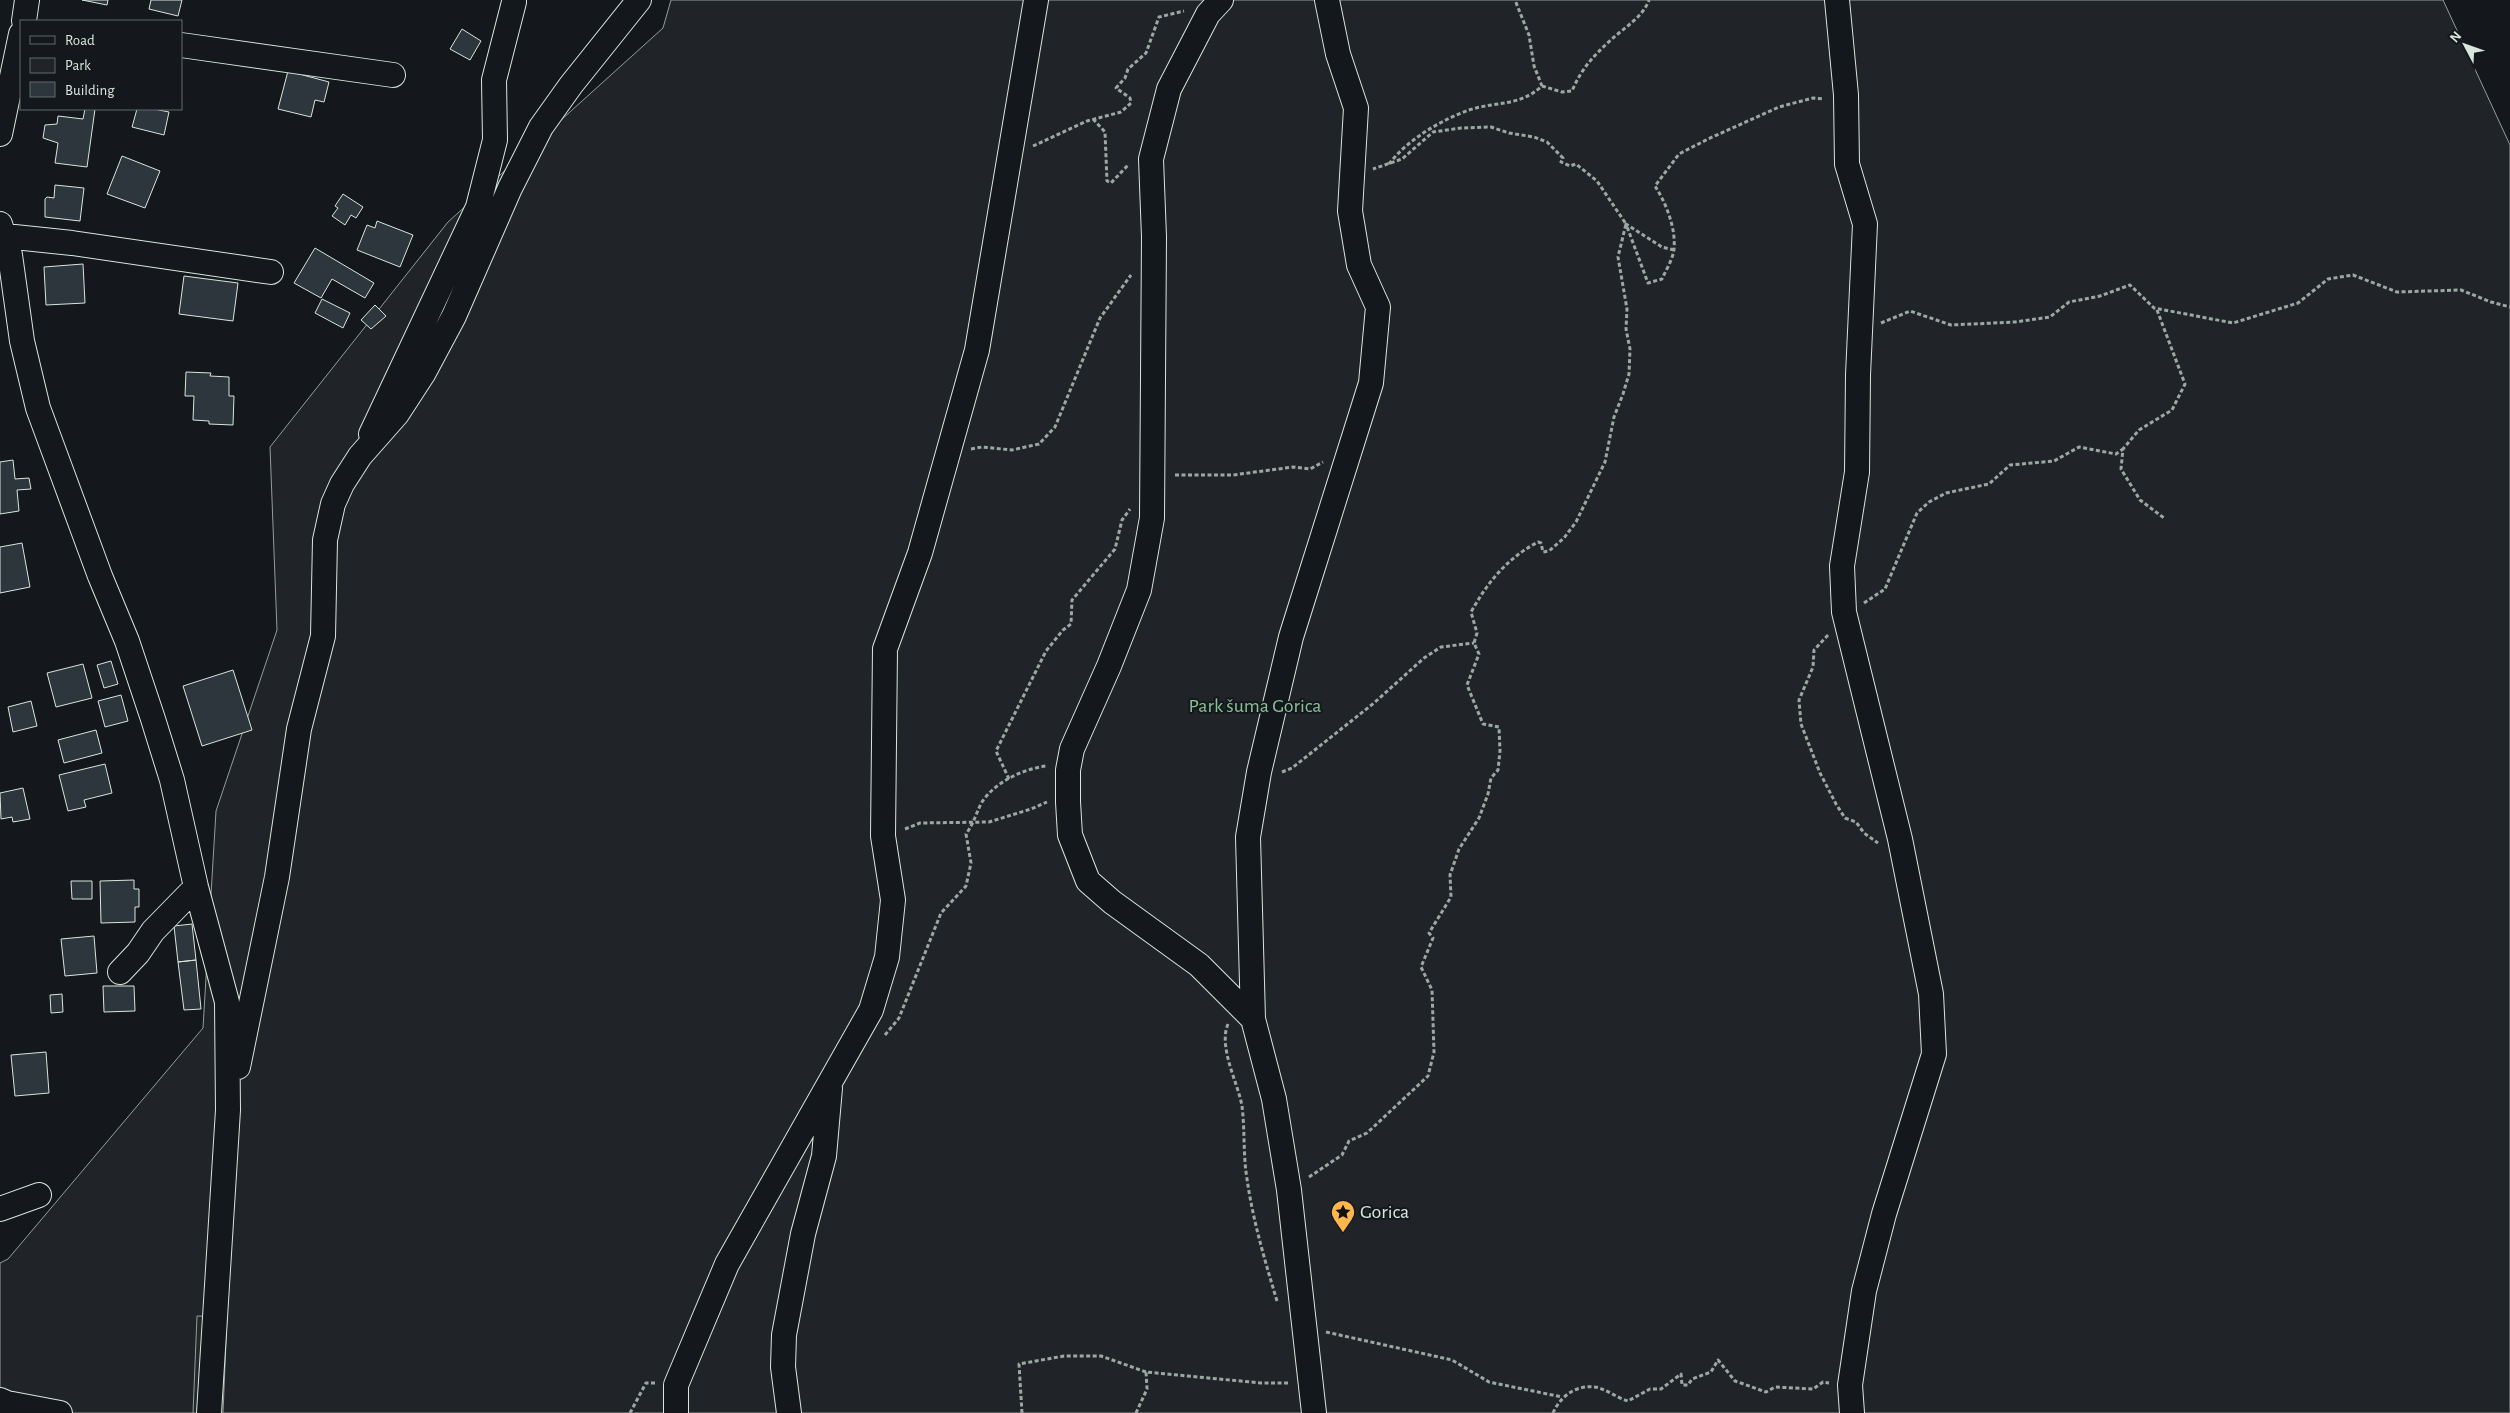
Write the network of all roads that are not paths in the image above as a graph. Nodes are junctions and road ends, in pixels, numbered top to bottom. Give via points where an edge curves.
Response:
1 (27, 0) edge
2 (639, 0) edge
3 (1036, 0) edge
4 (1327, 0) edge
5 (1837, 0) edge
6 (514, 2) dead end
7 (1214, 7) edge
8 (24, 20) edge
9 (20, 39) edge
10 (182, 45) edge
11 (393, 75) dead end
12 (0, 134) edge
13 (2, 230) edge
14 (271, 272) dead end
15 (370, 443) junction
16 (196, 887) junction
17 (120, 972) dead end
18 (1247, 1013) junction
19 (831, 1079) junction
20 (228, 1110) junction
21 (39, 1195) dead end
22 (0, 1209) edge
23 (0, 1400) edge
24 (60, 1413) edge
25 (209, 1413) edge
26 (676, 1413) edge
27 (789, 1413) edge
28 (1314, 1413) edge
29 (1852, 1413) edge

1 - 8 street
2 - 15 street via 541,127 441,341 397,414
3 - 19 street via 977,350 920,553 885,649 883,836 893,900 887,957 871,1010
4 - 18 street via 1338,54 1356,108 1350,211 1359,265 1378,307 1371,382 1291,637 1257,785 1248,837
5 - 29 street via 1846,96 1847,164 1865,224 1857,472 1842,566 1844,616 1901,847 1931,994 1934,1054 1884,1214 1864,1291 1850,1385
6 - 15 street via 495,71 495,140 478,207 380,410
7 - 18 street via 1169,89 1151,159 1154,237 1152,518 1140,590 1072,750 1068,770 1070,835 1088,881 1199,965
9 - 12 street
10 - 11 street
13 - 14 street
13 - 16 street via 10,255 22,341 38,408 130,650 172,780
15 - 20 street via 342,484 327,528 323,636 299,729 277,877
16 - 17 street via 153,931 138,954
16 - 20 street via 227,1002
18 - 28 street via 1274,1099 1289,1190
19 - 26 street via 727,1264 676,1385
19 - 27 street via 824,1156 798,1253 784,1335 783,1367
20 - 25 street
21 - 22 street
23 - 24 street

